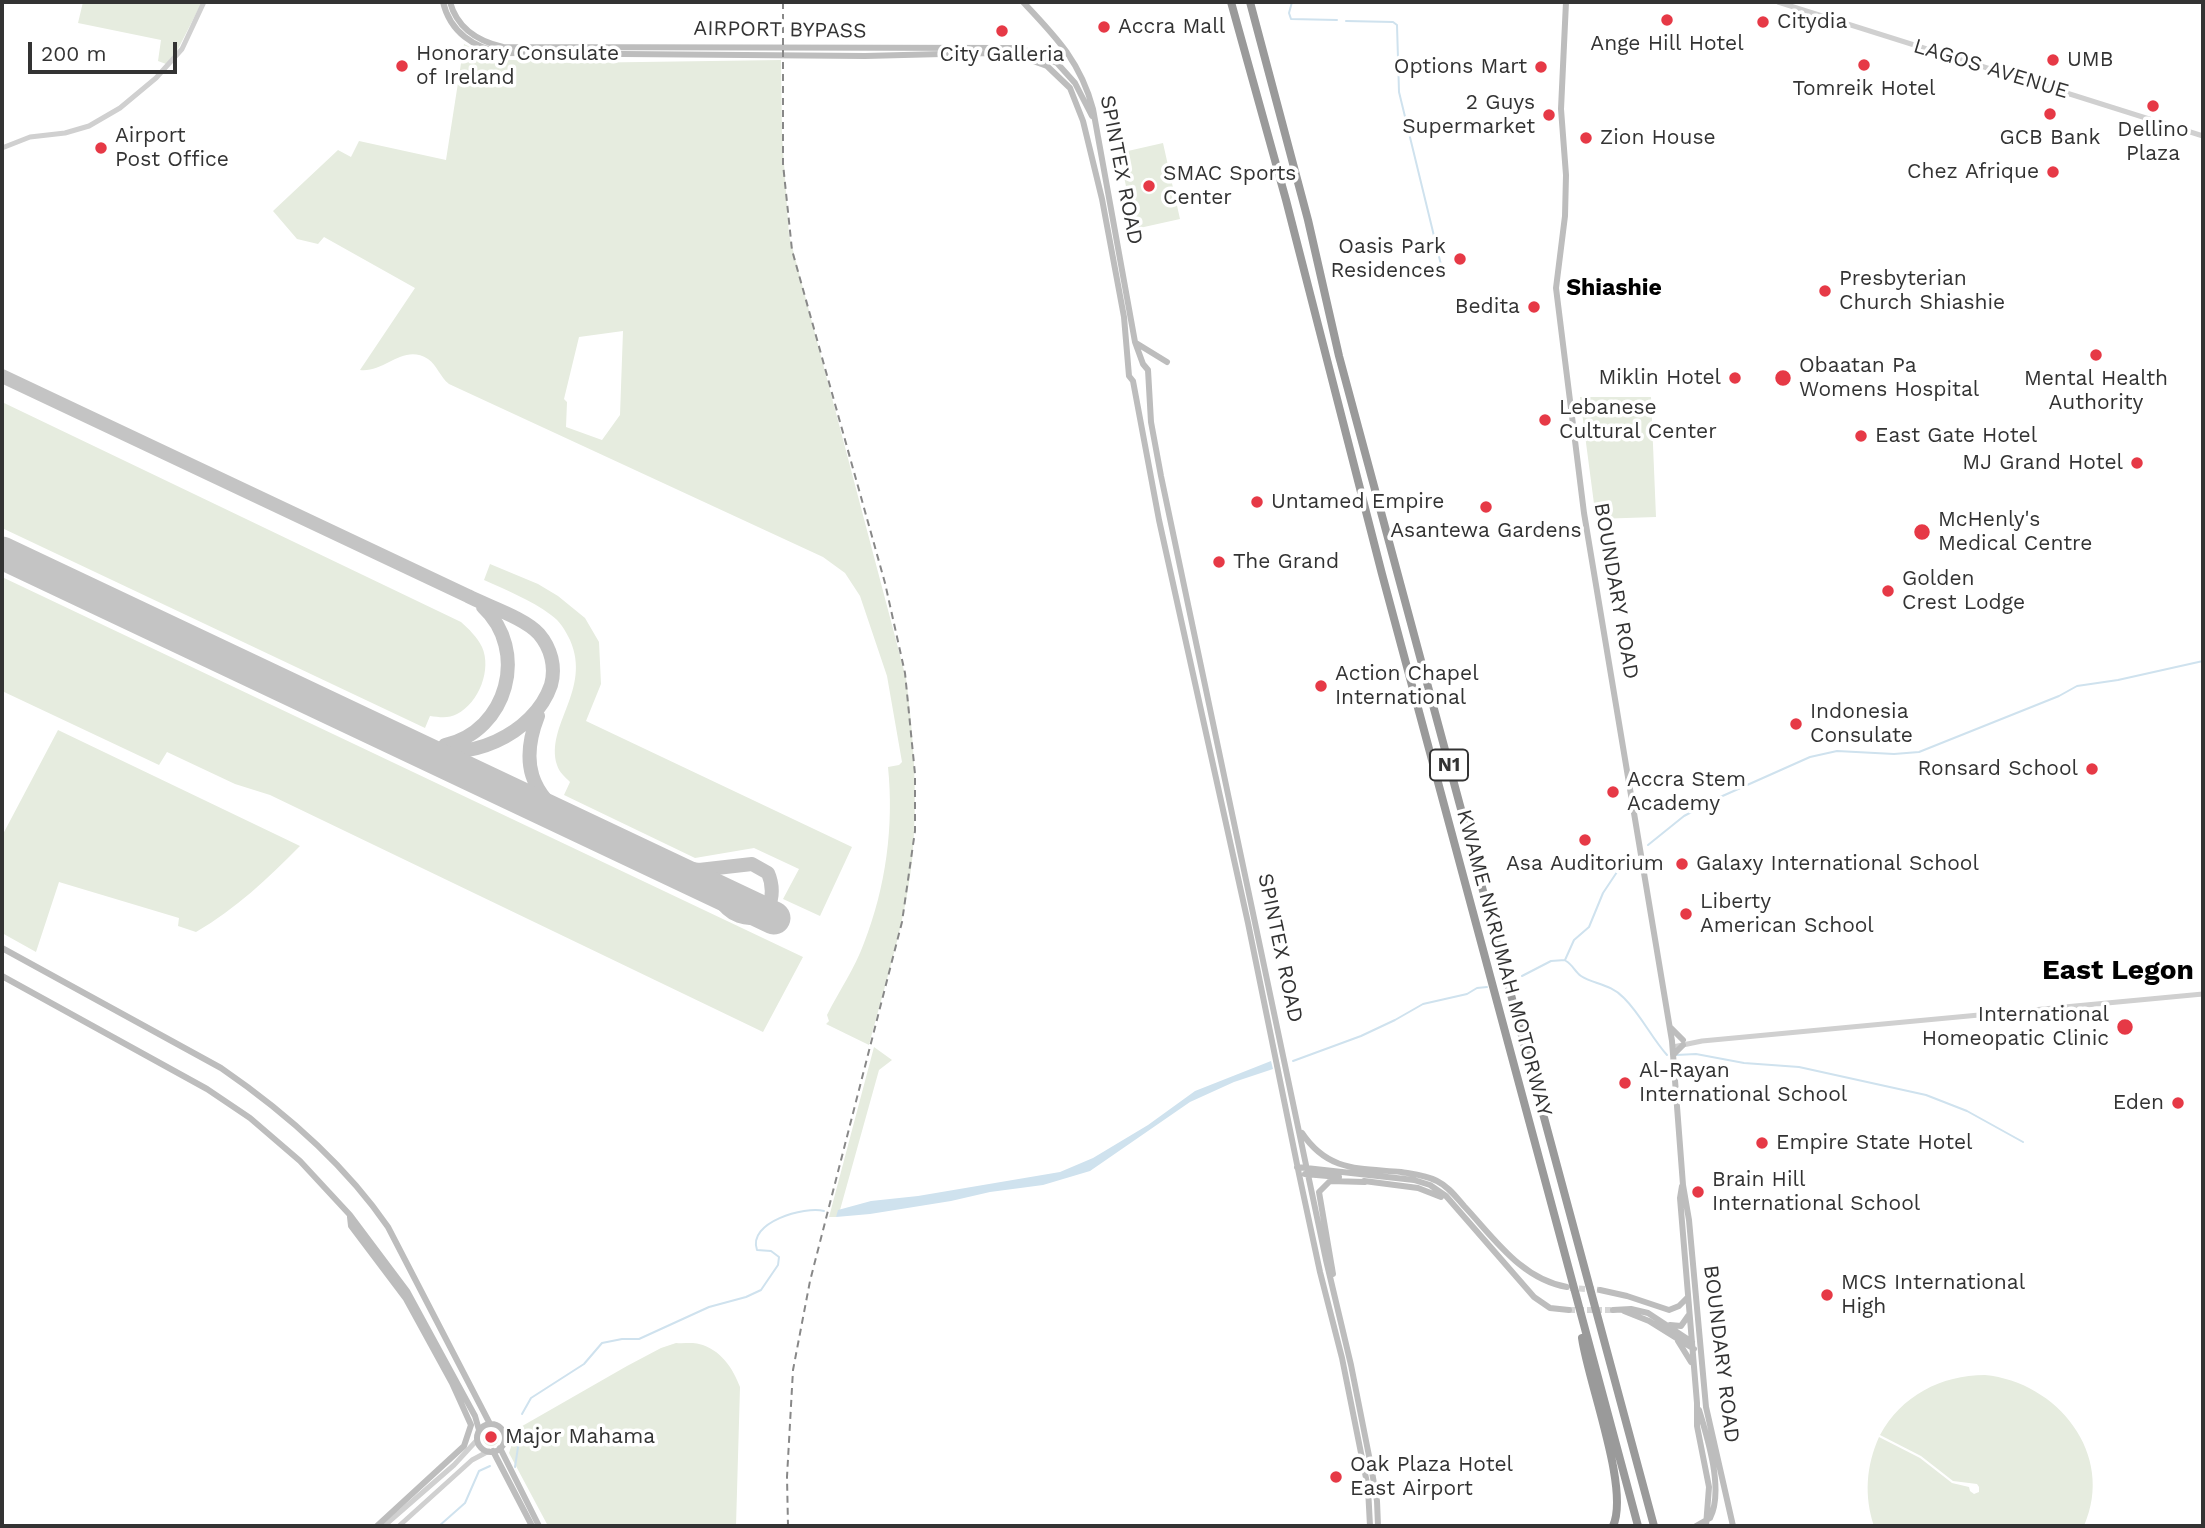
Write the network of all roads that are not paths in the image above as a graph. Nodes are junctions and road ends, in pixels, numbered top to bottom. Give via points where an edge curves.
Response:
1 (204, 2) edge
2 (443, 2) edge
3 (450, 2) edge
4 (1023, 2) edge
5 (1250, 2) edge
6 (1566, 2) edge
7 (1778, 2) edge
8 (1231, 5) edge
9 (1083, 121) joint
10 (1095, 121) junction
11 (2203, 136) edge
12 (2, 148) edge
13 (1135, 342) junction
14 (1167, 362) dead end
15 (1143, 365) junction
16 (1130, 369) junction
17 (1147, 377) junction
18 (1132, 381) junction
19 (2, 948) edge
20 (2, 976) edge
21 (2203, 994) edge
22 (1670, 1027) junction
23 (1683, 1042) junction
24 (1673, 1047) junction
25 (1299, 1128) junction
26 (1307, 1170) junction
27 (1298, 1171) junction
28 (1364, 1182) junction
29 (1683, 1185) junction
30 (1452, 1204) junction
31 (350, 1215) junction
32 (1477, 1220) junction
33 (1477, 1234) junction
34 (1567, 1287) tunnel mouth
35 (1600, 1290) tunnel mouth
36 (1688, 1297) junction
37 (1336, 1304) junction
38 (1569, 1310) tunnel mouth
39 (1613, 1310) tunnel mouth
40 (1622, 1310) junction
41 (1690, 1311) junction
42 (1581, 1317) junction
43 (1664, 1323) junction
44 (1674, 1338) junction
45 (1691, 1344) junction
46 (1700, 1350) junction
47 (1693, 1365) junction
48 (1697, 1403) junction
49 (490, 1424) junction
50 (479, 1430) junction
51 (477, 1440) junction
52 (494, 1450) junction
53 (1709, 1509) junction
54 (1724, 1515) junction
55 (377, 1526) edge
56 (384, 1526) edge
57 (399, 1526) edge
58 (532, 1526) edge
59 (539, 1526) edge
60 (1370, 1526) edge
61 (1378, 1526) edge
62 (1613, 1526) edge
63 (1638, 1526) edge
64 (1654, 1526) edge
65 (1696, 1526) edge
66 (1706, 1526) edge
67 (1732, 1526) edge

1 - 12 street via 182,50 120,108 89,126 30,137
2 - 9 main road, AIRPORT BYPASS via 465,38 483,48 513,54 1022,57 1056,73 1069,88
3 - 10 main road, AIRPORT BYPASS via 468,32 503,47 1026,50 1047,57 1069,74
4 - 10 main road, SPINTEX ROAD via 1077,66
5 - 64 highway, KWAME NKRUMAH MOTORWAY / N1 via 1339,356
6 - 22 main road, BOUNDARY ROAD via 1561,109 1565,216 1556,288 1584,513
7 - 11 street, LAGOS AVENUE
8 - 42 highway, KWAME NKRUMAH MOTORWAY / N1
9 - 16 main road, SPINTEX ROAD via 1111,246
10 - 13 main road, SPINTEX ROAD
13 - 14 main road
13 - 15 main road, SPINTEX ROAD
15 - 16 main road
15 - 17 main road, SPINTEX ROAD
16 - 18 main road, SPINTEX ROAD
17 - 18 main road via 1141,383
17 - 25 main road, SPINTEX ROAD via 1161,476
18 - 27 main road, SPINTEX ROAD
19 - 49 main road via 221,1068 306,1133 345,1172 388,1227
20 - 31 main road via 250,1118 300,1161
21 - 23 street
22 - 23 main road
22 - 24 main road, BOUNDARY ROAD
23 - 24 main road
23 - 24 street
24 - 29 main road, BOUNDARY ROAD
25 - 26 main road, SPINTEX ROAD
25 - 32 main road via 1316,1152 1338,1165 1423,1175 1438,1181
26 - 27 main road
26 - 28 main road
26 - 30 main road via 1422,1182 1438,1189
26 - 37 main road, SPINTEX ROAD
27 - 60 main road, SPINTEX ROAD via 1361,1448
28 - 30 main road via 1418,1188
28 - 37 main road via 1330,1181 1319,1192
29 - 36 main road, BOUNDARY ROAD via 1680,1198
29 - 46 main road, BOUNDARY ROAD
30 - 33 main road
31 - 50 main road via 407,1291
31 - 55 main road via 351,1226 406,1299 471,1424 464,1446
32 - 33 main road
32 - 34 main road via 1518,1265
33 - 38 main road via 1534,1297 1550,1308
35 - 36 main road via 1669,1310
36 - 41 main road, BOUNDARY ROAD
37 - 61 main road, SPINTEX ROAD via 1374,1476
39 - 40 main road
40 - 43 main road via 1638,1310
40 - 44 main road via 1650,1321
41 - 43 main road via 1681,1326
41 - 45 main road, BOUNDARY ROAD
42 - 62 highway via 1583,1348 1614,1473 1617,1506
42 - 63 highway, KWAME NKRUMAH MOTORWAY / N1
43 - 45 main road
44 - 45 main road
44 - 47 main road
45 - 46 main road
45 - 47 main road, BOUNDARY ROAD
46 - 54 main road, BOUNDARY ROAD
47 - 48 main road, BOUNDARY ROAD
48 - 53 main road, BOUNDARY ROAD
48 - 65 main road via 1717,1500 1710,1518
49 - 50 main road
49 - 52 main road via 504,1434 503,1444
50 - 51 main road
51 - 52 main road
51 - 56 street
52 - 57 street via 472,1460
52 - 58 main road
52 - 59 main road
53 - 54 main road via 1714,1516
53 - 66 main road, BOUNDARY ROAD
54 - 67 main road, BOUNDARY ROAD

